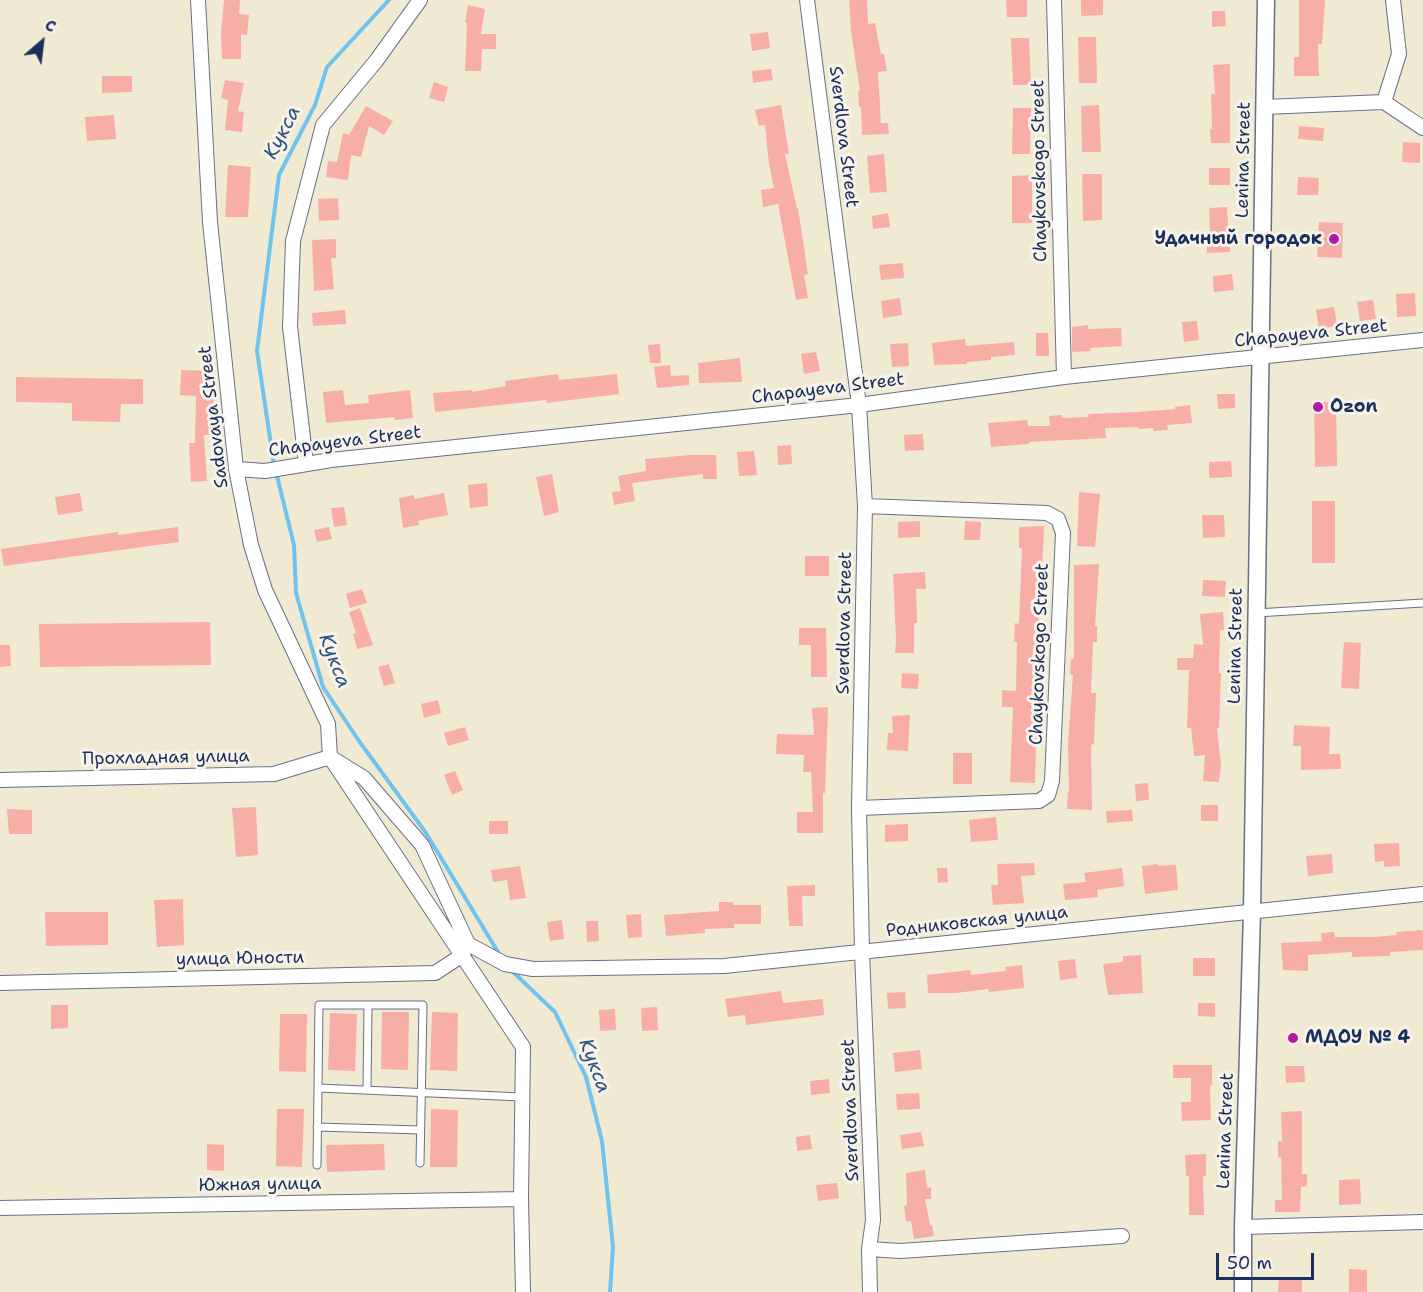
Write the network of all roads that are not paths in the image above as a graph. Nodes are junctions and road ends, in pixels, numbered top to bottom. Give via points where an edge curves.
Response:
1 (198, 0) edge
2 (420, 0) edge
3 (807, 0) edge
4 (1054, 0) edge
5 (1266, 0) edge
6 (1393, 0) edge
7 (1384, 102) junction
8 (1264, 106) junction
9 (1423, 129) edge
10 (1423, 340) edge
11 (1260, 358) junction
12 (1064, 377) junction
13 (859, 405) junction
14 (306, 464) junction
15 (236, 469) junction
16 (865, 506) junction
17 (1423, 603) edge
18 (1256, 613) junction
19 (330, 757) junction
20 (0, 780) edge
21 (860, 808) junction
22 (1423, 894) edge
23 (1252, 911) junction
24 (468, 944) junction
25 (862, 952) junction
26 (461, 956) junction
27 (0, 983) edge
28 (368, 1005) junction
29 (318, 1088) junction
30 (367, 1090) junction
31 (421, 1092) junction
32 (522, 1097) junction
33 (317, 1127) junction
34 (420, 1130) junction
35 (420, 1163) dead end
36 (317, 1165) dead end
37 (521, 1199) junction
38 (0, 1208) edge
39 (1423, 1222) edge
40 (1243, 1227) junction
41 (1122, 1236) dead end
42 (869, 1250) junction
43 (523, 1292) edge
44 (870, 1292) edge
45 (1243, 1292) edge

1 - 15 street, Sadovaya Street via 210,222
2 - 14 street via 323,125 293,242 290,327
3 - 13 street, Sverdlova Street
4 - 12 street, Chaykovskogo Street
5 - 8 street, Lenina Street
6 - 7 street via 1399,54
7 - 8 street
7 - 9 street
8 - 11 street, Lenina Street
10 - 11 street, Chapayeva Street
11 - 12 street, Chapayeva Street
11 - 18 street, Lenina Street
12 - 13 street, Chapayeva Street
13 - 14 street, Chapayeva Street
13 - 16 street, Sverdlova Street
14 - 15 street, Chapayeva Street via 265,471
15 - 19 street, Sadovaya Street via 265,591 328,724
16 - 21 street, Sverdlova Street
16 - 21 street, Chaykovskogo Street via 1047,513 1058,519 1063,533 1052,781 1048,795 1039,801
17 - 18 lane
18 - 23 street, Lenina Street
19 - 20 street, Прохладная улица via 274,774
19 - 24 street via 364,778 422,845
19 - 26 street
21 - 25 street, Sverdlova Street
22 - 23 street, Родниковская улица
23 - 25 street, Родниковская улица
23 - 40 street, Lenina Street
24 - 25 street, Родниковская улица via 505,964 533,969 724,966
24 - 26 street, улица Юности
25 - 42 street, Sverdlova Street via 873,1220
26 - 27 street, улица Юности via 435,973
26 - 32 street via 523,1047
28 - 29 lane via 319,1005
28 - 30 lane
28 - 31 lane via 423,1005
29 - 30 lane
29 - 33 lane
30 - 31 lane
31 - 32 lane
31 - 34 lane
32 - 37 street
33 - 34 lane
33 - 36 lane
34 - 35 lane
37 - 38 street, Южная улица
37 - 43 street
39 - 40 street
40 - 45 street, Lenina Street
41 - 42 street
42 - 44 street, Sverdlova Street

